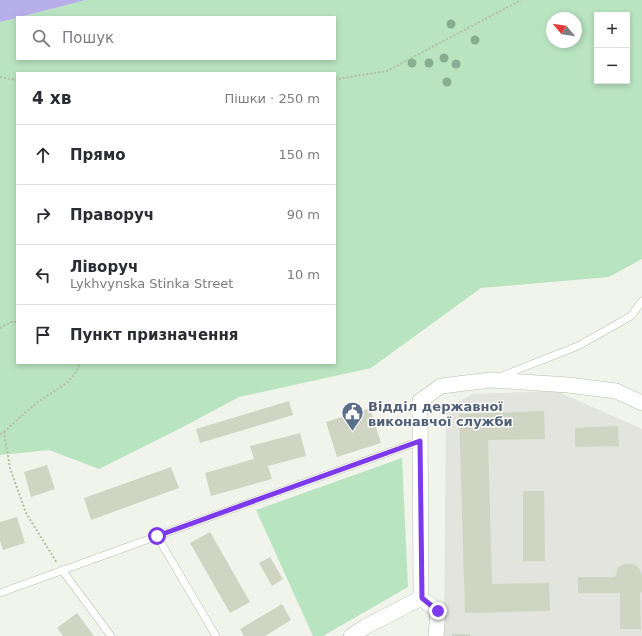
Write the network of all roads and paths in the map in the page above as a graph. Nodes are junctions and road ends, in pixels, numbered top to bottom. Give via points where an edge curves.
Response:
1 (521, 0) edge
2 (0, 78) edge
3 (336, 79) edge
4 (16, 80) edge
5 (642, 301) edge
6 (16, 322) edge
7 (0, 328) edge
8 (79, 364) edge
9 (491, 380) junction
10 (642, 403) edge
11 (4, 432) junction
12 (0, 434) edge
13 (420, 441) junction
14 (157, 536) junction
15 (62, 570) junction
16 (0, 592) edge
17 (422, 598) junction
18 (111, 636) edge
19 (216, 636) edge
20 (351, 636) edge
21 (436, 636) edge

1 - 3 path via 387,71
2 - 4 path
5 - 9 lane via 631,316 578,346
6 - 7 path
8 - 11 path via 71,378 37,402
9 - 10 street via 616,391
9 - 13 street via 441,386 420,401
11 - 12 path
11 - 15 path via 10,468 26,513
13 - 14 lane
13 - 17 street
14 - 15 lane
14 - 19 lane
15 - 16 lane
15 - 18 lane
17 - 20 street
17 - 21 street via 438,611

